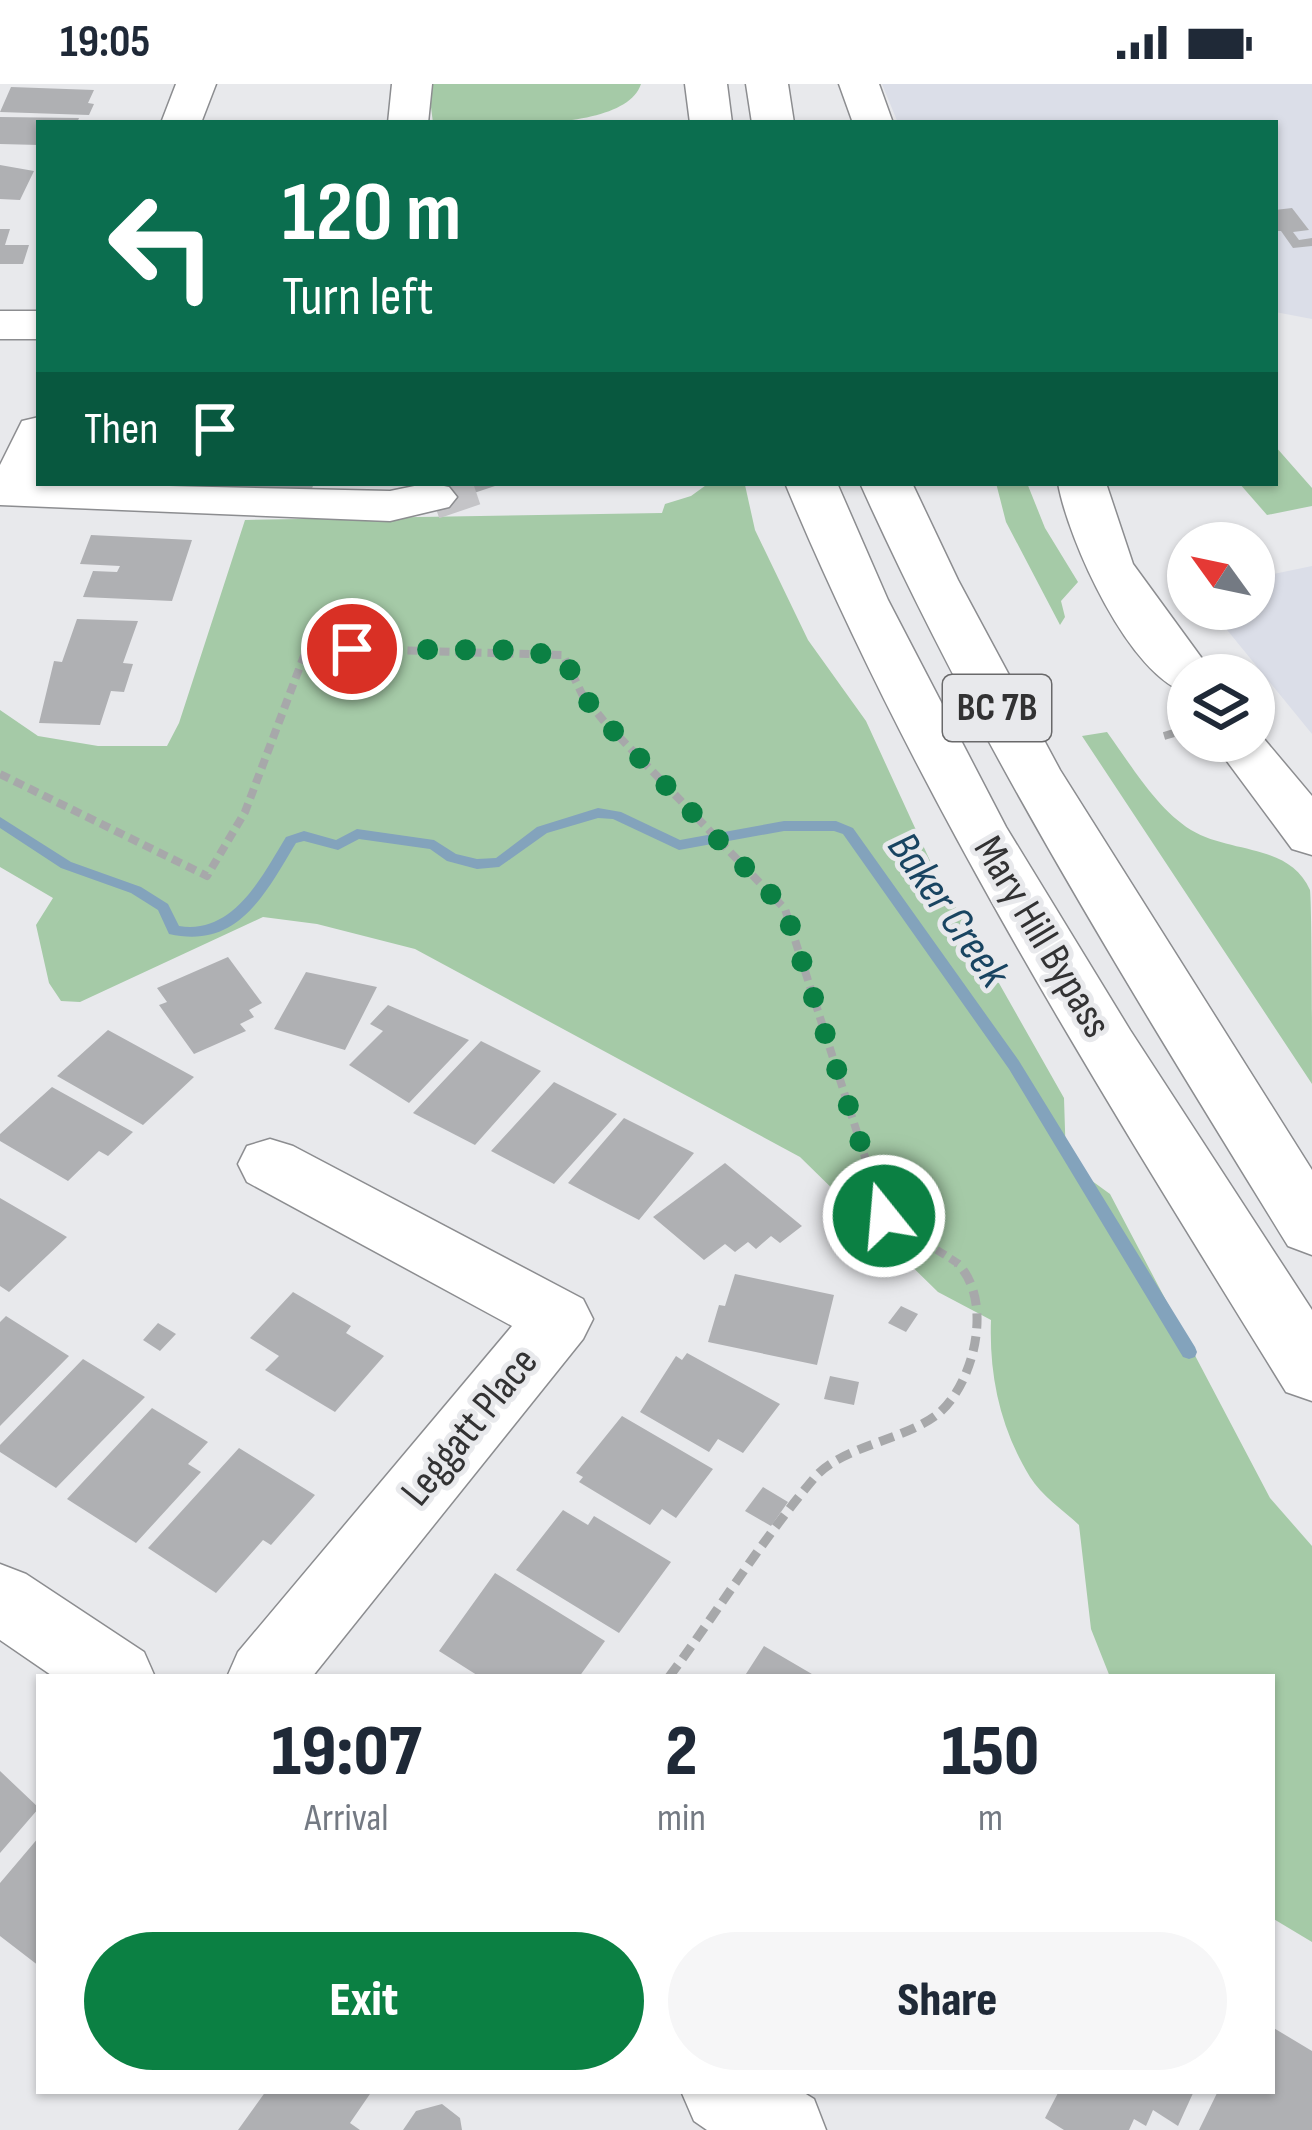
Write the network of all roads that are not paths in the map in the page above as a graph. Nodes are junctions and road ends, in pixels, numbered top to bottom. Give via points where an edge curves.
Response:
1 (196, 84) edge
2 (412, 84) edge
3 (706, 84) edge
4 (767, 84) edge
5 (859, 84) edge
6 (182, 120) edge
7 (408, 120) edge
8 (711, 120) edge
9 (773, 120) edge
10 (872, 120) edge
11 (36, 325) edge
12 (0, 326) edge
13 (36, 438) edge
14 (812, 486) edge
15 (887, 486) edge
16 (1082, 486) edge
17 (124, 491) edge
18 (399, 491) tunnel mouth
19 (1172, 654) edge
20 (1255, 762) edge
21 (1312, 835) edge
22 (270, 1164) dead end
23 (1312, 1227) edge
24 (1312, 1371) edge
25 (0, 1598) edge
26 (113, 1674) edge
27 (267, 1674) edge
28 (729, 2094) edge
29 (783, 2130) edge

1 - 6 street
2 - 7 street
3 - 8 main road
4 - 9 main road
5 - 10 street
11 - 12 main road
13 - 17 street via 12,493
14 - 24 main road, Mary Hill Bypass / BC 7B via 970,818
15 - 23 main road, Mary Hill Bypass / BC 7B via 1002,718
16 - 19 street via 1102,561
17 - 18 street
20 - 21 street
22 - 27 street, Leggatt Place via 559,1319
25 - 26 street
28 - 29 street

